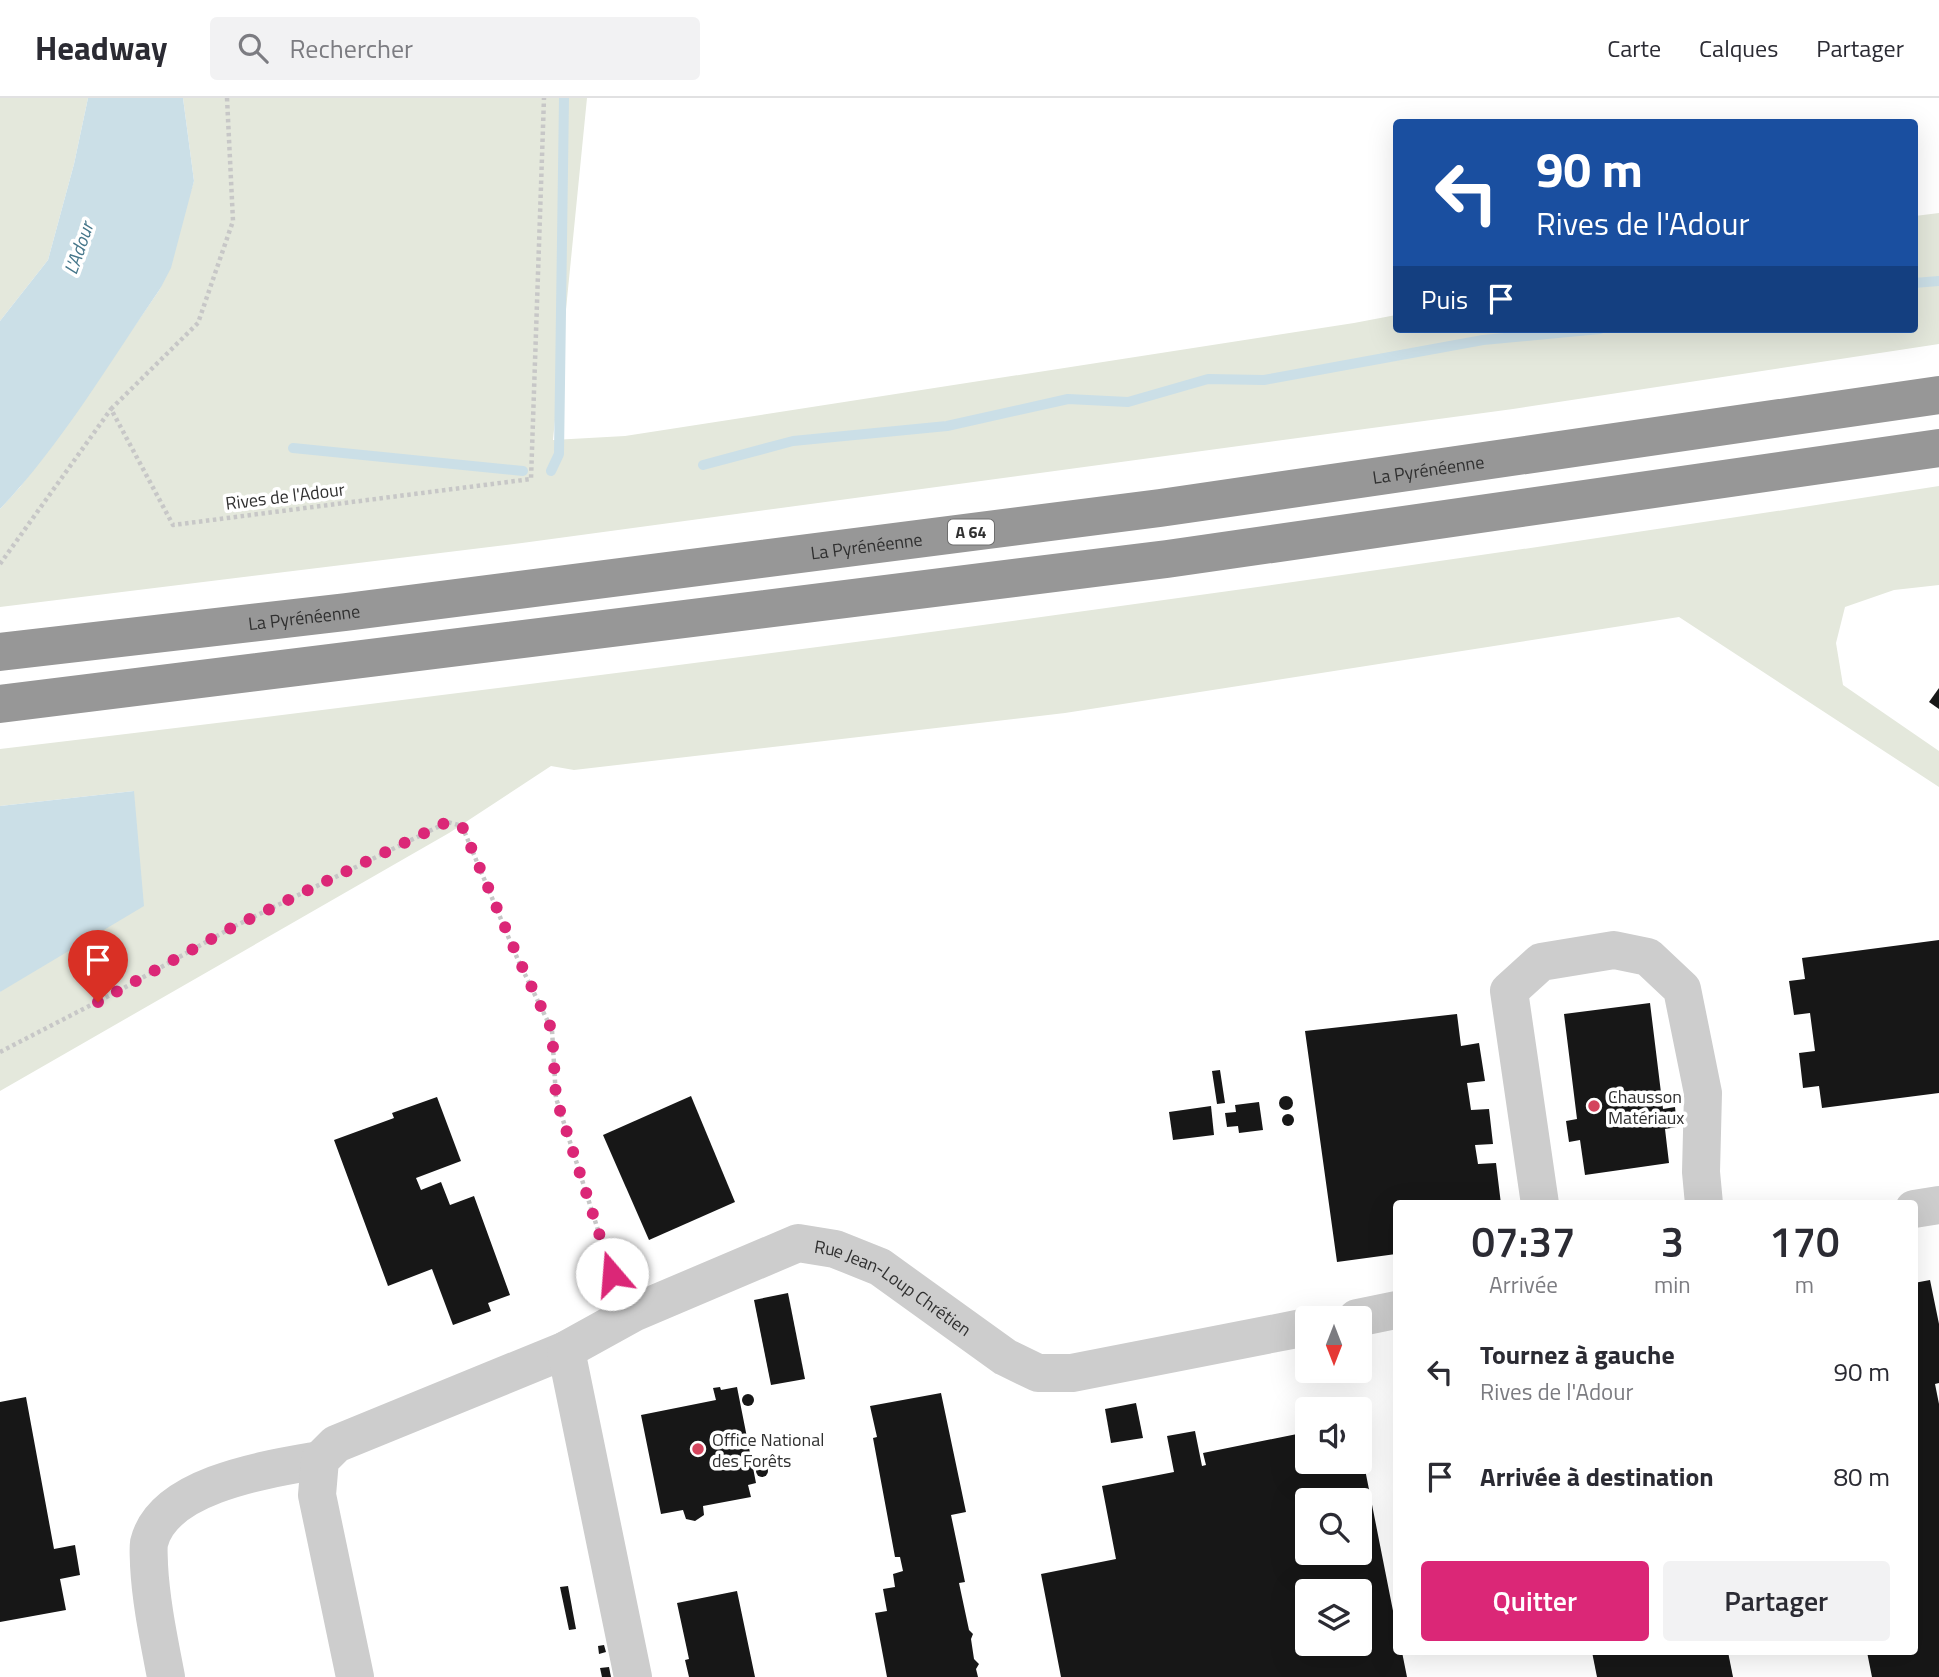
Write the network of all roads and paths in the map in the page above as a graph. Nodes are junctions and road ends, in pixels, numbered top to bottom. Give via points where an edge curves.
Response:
1 (227, 98) edge
2 (544, 98) edge
3 (1939, 396) edge
4 (111, 409) junction
5 (1939, 448) edge
6 (0, 564) edge
7 (0, 652) edge
8 (0, 704) edge
9 (0, 1052) edge
10 (1539, 1200) edge
11 (1703, 1200) edge
12 (1939, 1205) edge
13 (1918, 1208) edge
14 (1393, 1311) edge
15 (633, 1313) junction
16 (1372, 1315) edge
17 (1295, 1330) edge
18 (566, 1350) junction
19 (320, 1460) junction
20 (166, 1677) edge
21 (355, 1677) edge
22 (632, 1677) edge

1 - 4 path via 233,221 198,323
2 - 4 path, Rives de l'Adour via 531,479 173,525
3 - 7 highway, La Pyrénéenne / A 64 via 1160,508
4 - 6 path
5 - 8 highway via 1167,559
9 - 15 path via 233,927 447,822 462,826 552,1030 556,1098 612,1274
10 - 11 street via 1509,991 1541,962 1614,950 1648,957 1682,989 1703,1093
12 - 13 street
14 - 16 street
15 - 17 street, Rue Jean-Loup Chrétien via 797,1243 835,1249 880,1267 1005,1357 1038,1373 1072,1373
15 - 18 street, Rue Jean-Loup Chrétien
18 - 19 street, Rue Jean-Loup Chrétien via 336,1444
18 - 22 street
19 - 20 street via 215,1484 170,1508 157,1524 149,1545 151,1592
19 - 21 street via 317,1495

